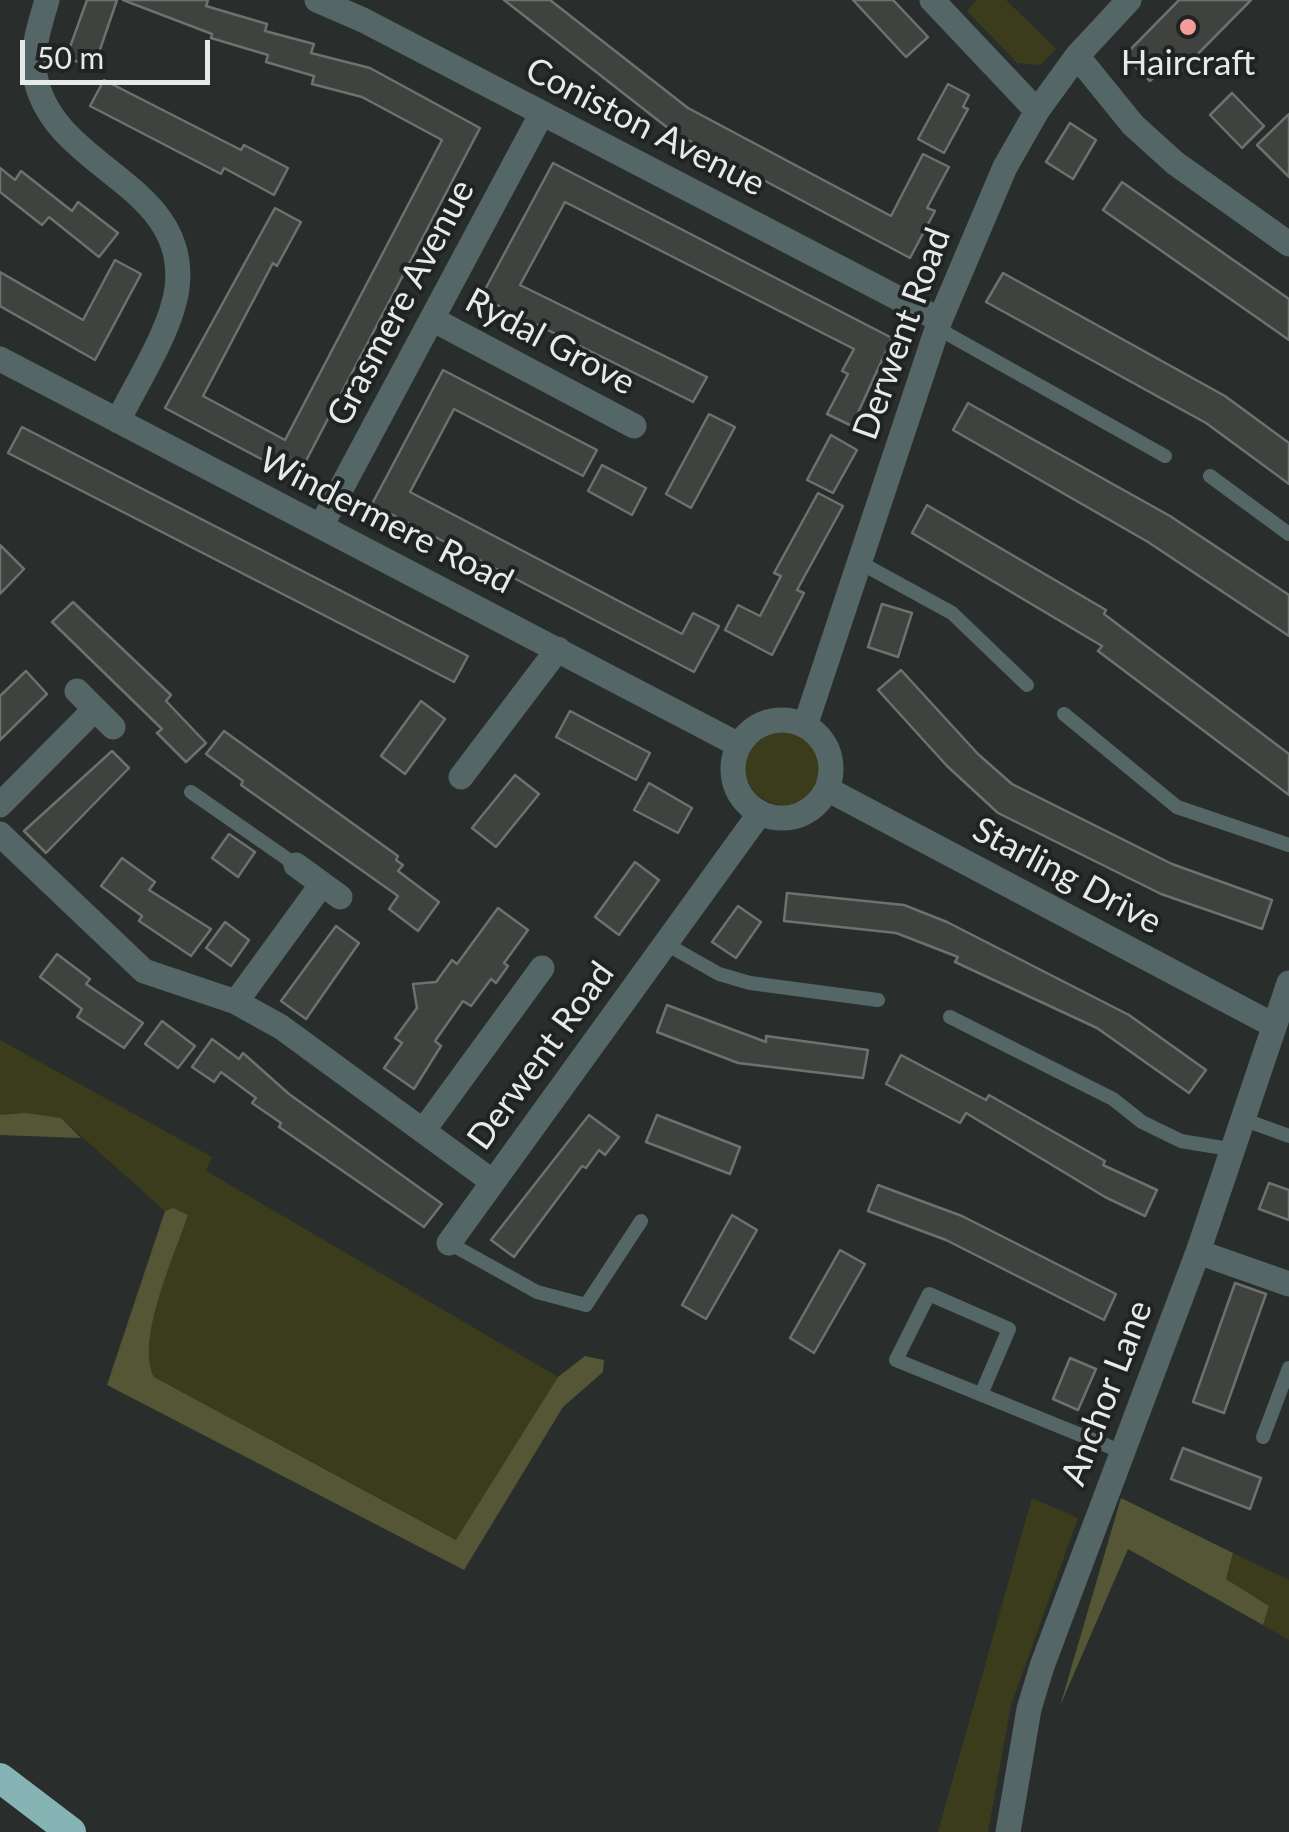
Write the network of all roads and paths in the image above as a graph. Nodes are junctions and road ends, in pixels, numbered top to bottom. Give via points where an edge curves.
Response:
1 (47, 0) edge
2 (317, 0) edge
3 (932, 0) edge
4 (1129, 0) edge
5 (1077, 56) junction
6 (1037, 111) junction
7 (542, 113) junction
8 (1289, 244) edge
9 (432, 319) junction
10 (939, 324) junction
11 (0, 359) edge
12 (118, 421) junction
13 (634, 426) dead end
14 (1164, 456) dead end
15 (1210, 476) dead end
16 (321, 526) junction
17 (1289, 534) edge
18 (858, 562) junction
19 (558, 649) junction
20 (1026, 685) dead end
21 (95, 709) dead end
22 (1064, 714) dead end
23 (805, 726) junction
24 (739, 745) junction
25 (461, 777) dead end
26 (828, 788) junction
27 (191, 792) dead end
28 (0, 805) edge
29 (760, 813) junction
30 (0, 834) edge
31 (1289, 845) edge
32 (296, 865) joint
33 (666, 944) junction
34 (542, 968) dead end
35 (1289, 983) edge
36 (878, 1000) dead end
37 (236, 1002) junction
38 (950, 1016) dead end
39 (1274, 1025) junction
40 (1245, 1120) junction
41 (423, 1131) junction
42 (1289, 1136) edge
43 (1234, 1150) junction
44 (493, 1182) junction
45 (641, 1221) dead end
46 (450, 1243) joint
47 (1198, 1252) junction
48 (1289, 1284) edge
49 (1289, 1368) edge
50 (982, 1392) junction
51 (1263, 1437) dead end
52 (1125, 1452) junction
53 (0, 1778) edge
54 (71, 1832) edge
55 (1008, 1832) edge

1 - 12 street via 35,42 42,98 77,146 158,213 177,263 170,313
2 - 7 street, Coniston Avenue
3 - 6 street
4 - 5 street, Derwent Road
5 - 6 street, Derwent Road
5 - 8 street via 1132,125
6 - 10 street, Derwent Road via 1005,167
7 - 9 street, Grasmere Avenue
7 - 10 street, Coniston Avenue
9 - 13 street, Rydal Grove
9 - 16 street, Grasmere Avenue
10 - 14 lane
10 - 18 street, Derwent Road
11 - 12 street, Windermere Road
12 - 16 street, Windermere Road
15 - 17 lane
16 - 19 street, Windermere Road
18 - 20 lane via 952,613
18 - 23 street, Derwent Road
19 - 24 street, Windermere Road
19 - 25 street
21 - 28 street
22 - 31 lane via 1177,808
23 - 24 street via 791,720 761,724
23 - 26 street via 826,746
24 - 29 street via 738,791
26 - 29 street via 806,812 776,818
26 - 39 street, Starling Drive
27 - 32 lane
29 - 33 street, Derwent Road
30 - 37 street via 136,965 162,980
32 - 37 street via 331,890
33 - 36 lane via 750,983
33 - 44 street, Derwent Road
34 - 41 street via 483,1068
35 - 39 street, Anchor Lane
37 - 41 street
38 - 43 lane via 1113,1099 1181,1142
39 - 40 street, Anchor Lane
40 - 42 lane
40 - 43 street, Anchor Lane
41 - 44 street
43 - 47 street, Anchor Lane
44 - 46 street, Derwent Road
45 - 46 lane via 586,1305 537,1292
47 - 48 street
47 - 52 street, Anchor Lane
49 - 51 lane
50 - 50 lane via 1010,1329 929,1294 896,1360
50 - 52 lane
52 - 55 street, Anchor Lane via 1042,1666
53 - 54 highway

